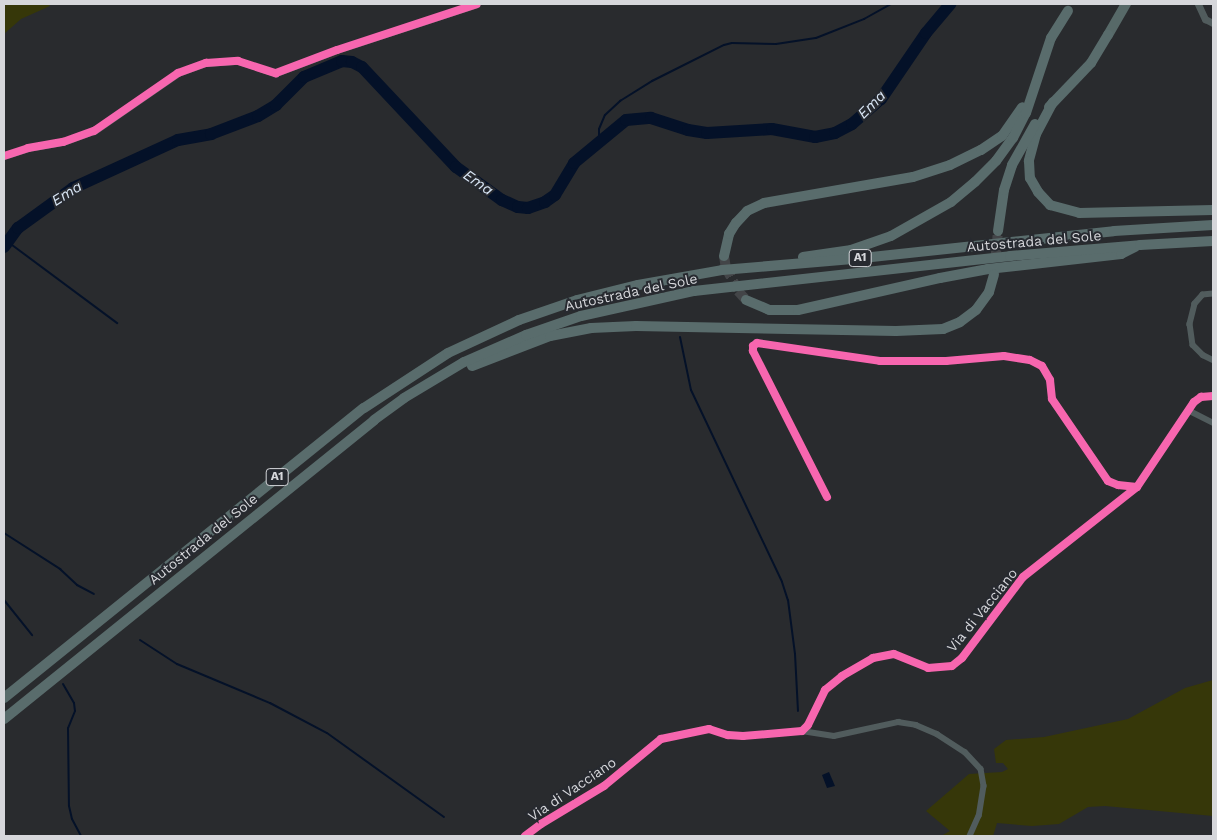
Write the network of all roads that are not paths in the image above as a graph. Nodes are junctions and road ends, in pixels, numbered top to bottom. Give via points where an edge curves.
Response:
1 (477, 4) edge
2 (1126, 4) edge
3 (1198, 4) edge
4 (1071, 7) edge
5 (1213, 23) edge
6 (1039, 78) junction
7 (1053, 102) junction
8 (4, 156) edge
9 (1213, 210) edge
10 (1213, 225) edge
11 (998, 231) tunnel mouth
12 (1213, 242) edge
13 (1140, 245) junction
14 (724, 256) tunnel mouth
15 (990, 267) junction
16 (733, 269) junction
17 (1213, 294) edge
18 (746, 300) tunnel mouth
19 (1213, 360) edge
20 (430, 383) junction
21 (1213, 396) edge
22 (1188, 410) junction
23 (1213, 423) edge
24 (1137, 487) junction
25 (827, 497) dead end
26 (4, 698) edge
27 (4, 719) edge
28 (802, 731) junction
29 (525, 836) edge
30 (970, 836) edge

1 - 8 street via 276,73 238,61 206,63 178,73 94,131
2 - 7 highway via 1090,63
3 - 5 street via 1205,18
4 - 6 highway via 1051,38
6 - 14 highway via 1002,136 982,150 913,177 764,203 747,212 736,223 729,234
6 - 16 highway via 1026,113 1007,148 951,202 890,236 852,250 750,263
7 - 9 highway via 1036,134 1029,161 1030,178 1050,205 1079,212
7 - 11 highway via 1012,164 1004,190
10 - 16 highway, Autostrada del Sole / A1 via 1114,231
12 - 13 highway, Autostrada del Sole / A1
13 - 15 highway via 1121,254
13 - 15 highway, Autostrada del Sole / A1 via 1010,256
15 - 18 highway via 792,311 768,310
15 - 20 highway, Autostrada del Sole / A1 via 730,287 664,297 581,316 509,342 464,362
15 - 20 highway via 988,292 976,310 943,329 591,328 525,344
16 - 26 highway, Autostrada del Sole / A1 via 670,278 577,300 519,320 448,353 364,408
17 - 19 street via 1203,296 1194,304 1190,324 1193,345
20 - 27 highway, Autostrada del Sole / A1 via 382,414 304,475
21 - 22 street, Via di Vacciano via 1201,397
22 - 23 street
22 - 24 street, Via di Vacciano
24 - 25 street via 1118,486 1108,480 1052,399 1050,380 1042,366 1030,360 1004,356 946,361 880,361 757,343 753,351
24 - 28 street, Via di Vacciano via 1023,577 962,658 952,666 928,668 894,654 873,658 824,690
28 - 29 street, Via di Vacciano via 743,736 709,729 662,739 604,786
28 - 30 street, Via di Vacciano via 834,736 898,722 937,734 965,752 981,769 984,786 979,816

